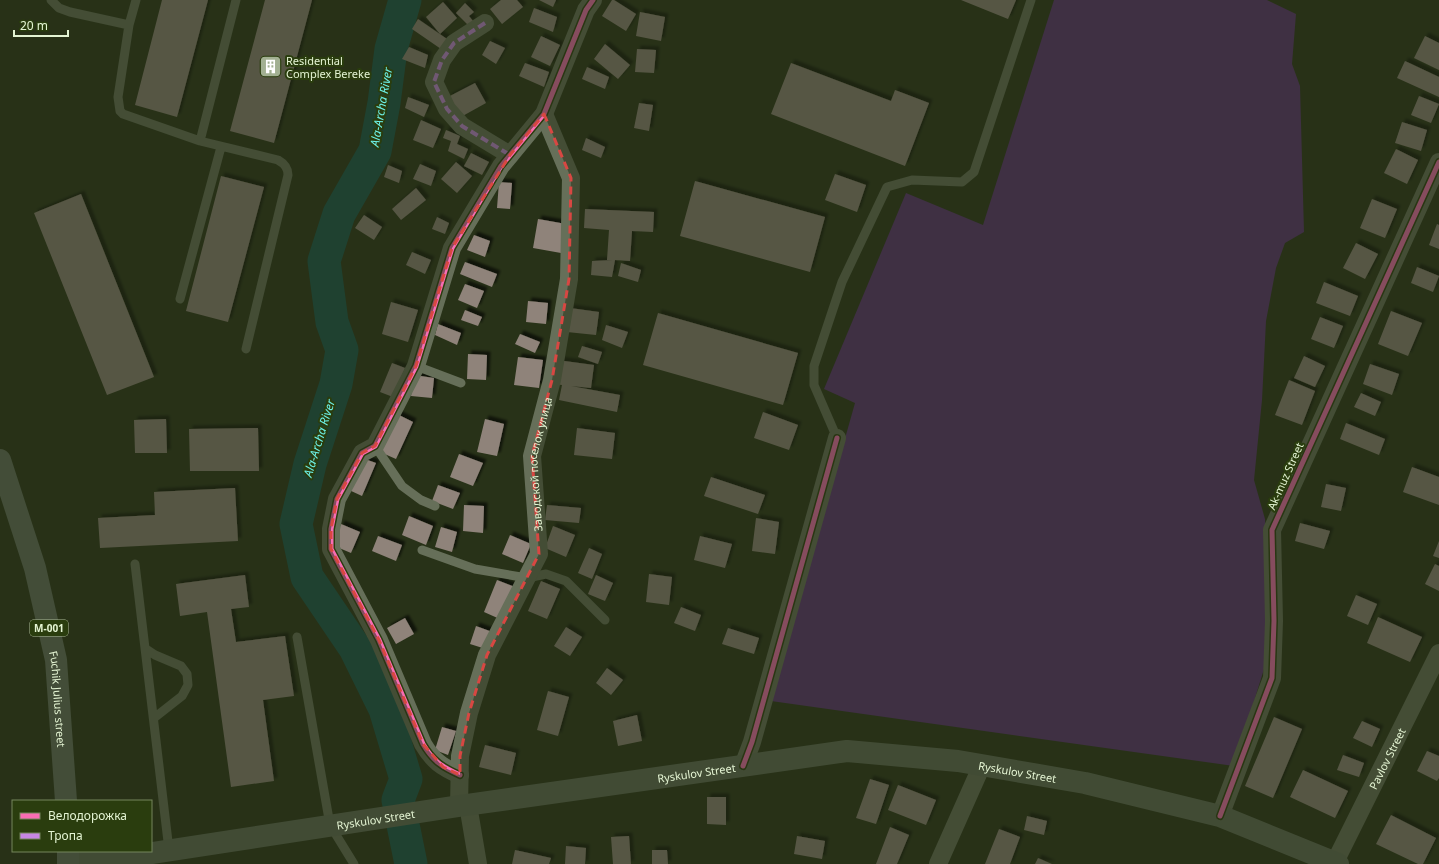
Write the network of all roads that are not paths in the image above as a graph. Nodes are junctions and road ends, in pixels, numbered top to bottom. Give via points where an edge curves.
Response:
1 (51, 0) edge
2 (136, 0) edge
3 (236, 0) edge
4 (593, 0) edge
5 (1031, 0) edge
6 (485, 23) dead end
7 (129, 25) junction
8 (544, 114) junction
9 (200, 141) junction
10 (221, 147) junction
11 (510, 155) junction
12 (1439, 162) edge
13 (180, 299) dead end
14 (246, 349) dead end
15 (416, 366) junction
16 (461, 383) dead end
17 (837, 438) joint
18 (375, 446) junction
19 (0, 460) edge
20 (435, 506) dead end
21 (422, 550) dead end
22 (135, 564) dead end
23 (527, 578) junction
24 (604, 620) dead end
25 (297, 638) dead end
26 (146, 649) junction
27 (1439, 653) edge
28 (154, 718) junction
29 (982, 765) junction
30 (743, 766) junction
31 (460, 775) junction
32 (66, 800) edge
33 (456, 807) junction
34 (1220, 816) junction
35 (330, 826) junction
36 (68, 852) edge
37 (158, 855) edge
38 (68, 864) edge
39 (354, 864) edge
40 (478, 864) edge
41 (938, 864) edge
42 (1336, 864) edge

1 - 7 lane via 59,8 70,12
2 - 7 lane
3 - 9 lane
4 - 8 street via 586,10
5 - 17 lane via 974,172 962,182 912,180 887,187 842,282 814,366 814,385
6 - 11 street via 454,43 442,60 434,82 447,110 462,126
7 - 9 lane via 118,97 120,111 127,117
8 - 11 street
8 - 23 street, Заводской поселок улица via 571,178 569,280 552,380 532,456 539,554
9 - 10 lane
10 - 13 lane
10 - 14 lane via 278,160 288,170
11 - 15 street via 452,248
12 - 34 street, Ak-muz Street via 1272,530 1272,678
15 - 16 lane
15 - 18 street
17 - 30 street via 752,742
18 - 20 lane via 402,486 421,500
18 - 31 street via 362,453 337,499 331,529 331,549 379,640 423,744 429,754 443,767
19 - 32 main road, Fuchik Julius street / М-001 via 35,568 56,660
21 - 23 lane via 475,569
22 - 26 lane
23 - 24 lane via 546,574 566,581
23 - 31 street, Заводской поселок улица via 487,655 469,713 460,756
25 - 35 lane
26 - 28 lane
26 - 28 lane via 181,666 187,674 188,684 182,696
27 - 42 street, Pavlov Street
28 - 37 lane
29 - 30 main road, Ryskulov Street via 847,751
29 - 34 main road, Ryskulov Street via 1085,783
29 - 41 street
30 - 33 main road, Ryskulov Street
31 - 33 street, Заводской поселок улица
33 - 35 main road, Ryskulov Street
33 - 40 street, Заводской поселок улица
34 - 42 main road, Ryskulov Street
35 - 37 main road, Ryskulov Street
35 - 39 lane
36 - 38 main road
37 - 38 main road, Ryskulov Street

